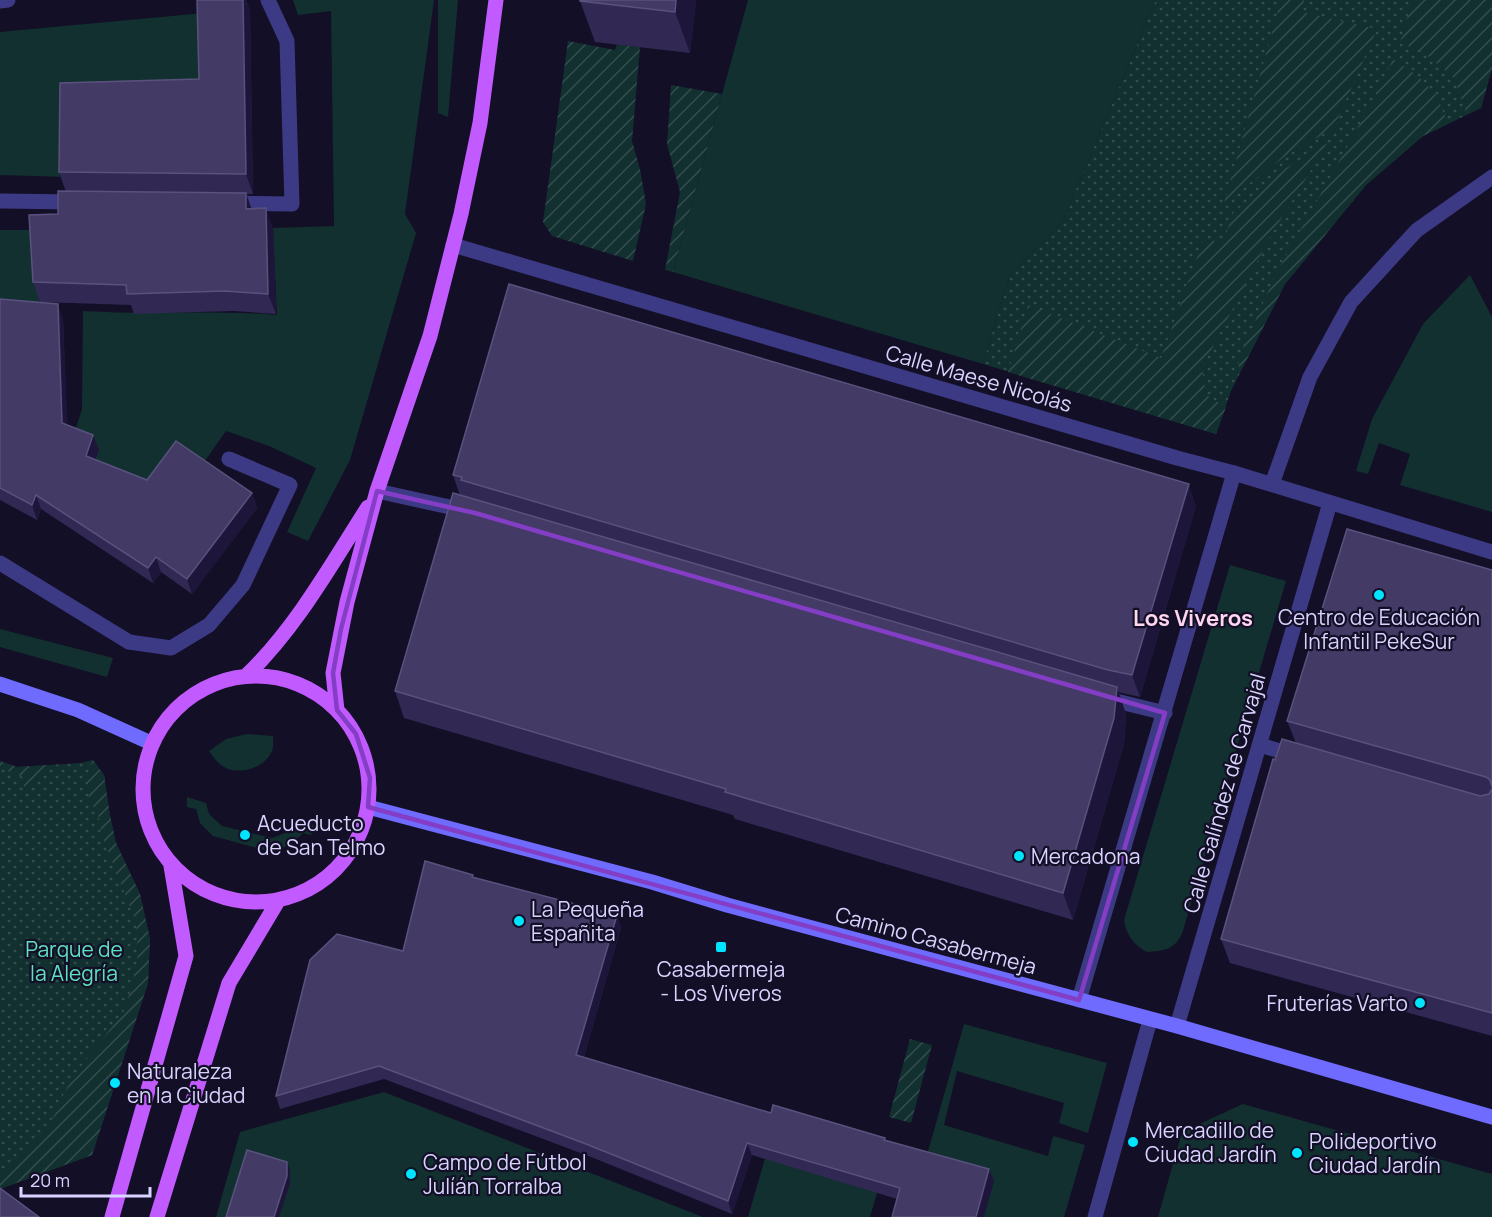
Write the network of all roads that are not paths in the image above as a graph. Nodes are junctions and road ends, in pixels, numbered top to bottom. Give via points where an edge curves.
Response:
1 (8, 0) edge
2 (268, 0) edge
3 (496, 0) edge
4 (0, 1) edge
5 (1492, 177) edge
6 (0, 201) edge
7 (93, 202) edge
8 (210, 203) edge
9 (453, 245) junction
10 (229, 459) dead end
11 (1234, 473) junction
12 (1272, 484) junction
13 (377, 492) junction
14 (1330, 503) junction
15 (486, 516) edge
16 (1492, 552) edge
17 (0, 563) edge
18 (246, 676) junction
19 (0, 684) edge
20 (1090, 694) edge
21 (337, 711) junction
22 (1165, 713) junction
23 (151, 743) junction
24 (1260, 745) junction
25 (1308, 759) edge
26 (368, 807) junction
27 (171, 866) junction
28 (278, 901) junction
29 (1079, 1000) junction
30 (1150, 1020) junction
31 (1178, 1026) junction
32 (1492, 1117) edge
33 (112, 1217) edge
34 (157, 1217) edge
35 (1095, 1217) edge

1 - 4 street
2 - 8 street via 287,41 292,204
3 - 9 main road via 480,123
5 - 12 street via 1417,230 1352,302 1310,377
6 - 7 street
9 - 11 street, Calle Maese Nicolás
9 - 13 main road via 430,336
10 - 17 street via 290,484 243,585 209,625 171,648 129,642
11 - 12 street, Calle Maese Nicolás
11 - 22 street
12 - 14 street, Calle Maese Nicolás
13 - 15 street
13 - 18 main road via 300,613
13 - 21 main road via 339,640 333,673
14 - 16 street, Calle Maese Nicolás
14 - 24 street, Calle Galíndez de Carvajal
18 - 21 main road via 285,679 331,703
18 - 23 main road via 196,692 166,719
19 - 23 main road via 78,710
20 - 22 street
21 - 26 main road via 356,734 370,778
22 - 29 street
23 - 27 main road via 142,797 152,836
24 - 25 street
24 - 31 street, Calle Galíndez de Carvajal
26 - 28 main road via 353,851 315,886
26 - 29 main road, Camino Casabermeja
27 - 28 main road via 201,890 225,900
27 - 33 main road via 186,956
28 - 34 main road via 229,982
29 - 30 main road, Camino Casabermeja
30 - 31 main road, Camino Casabermeja
30 - 35 street
31 - 32 main road, Camino Casabermeja

